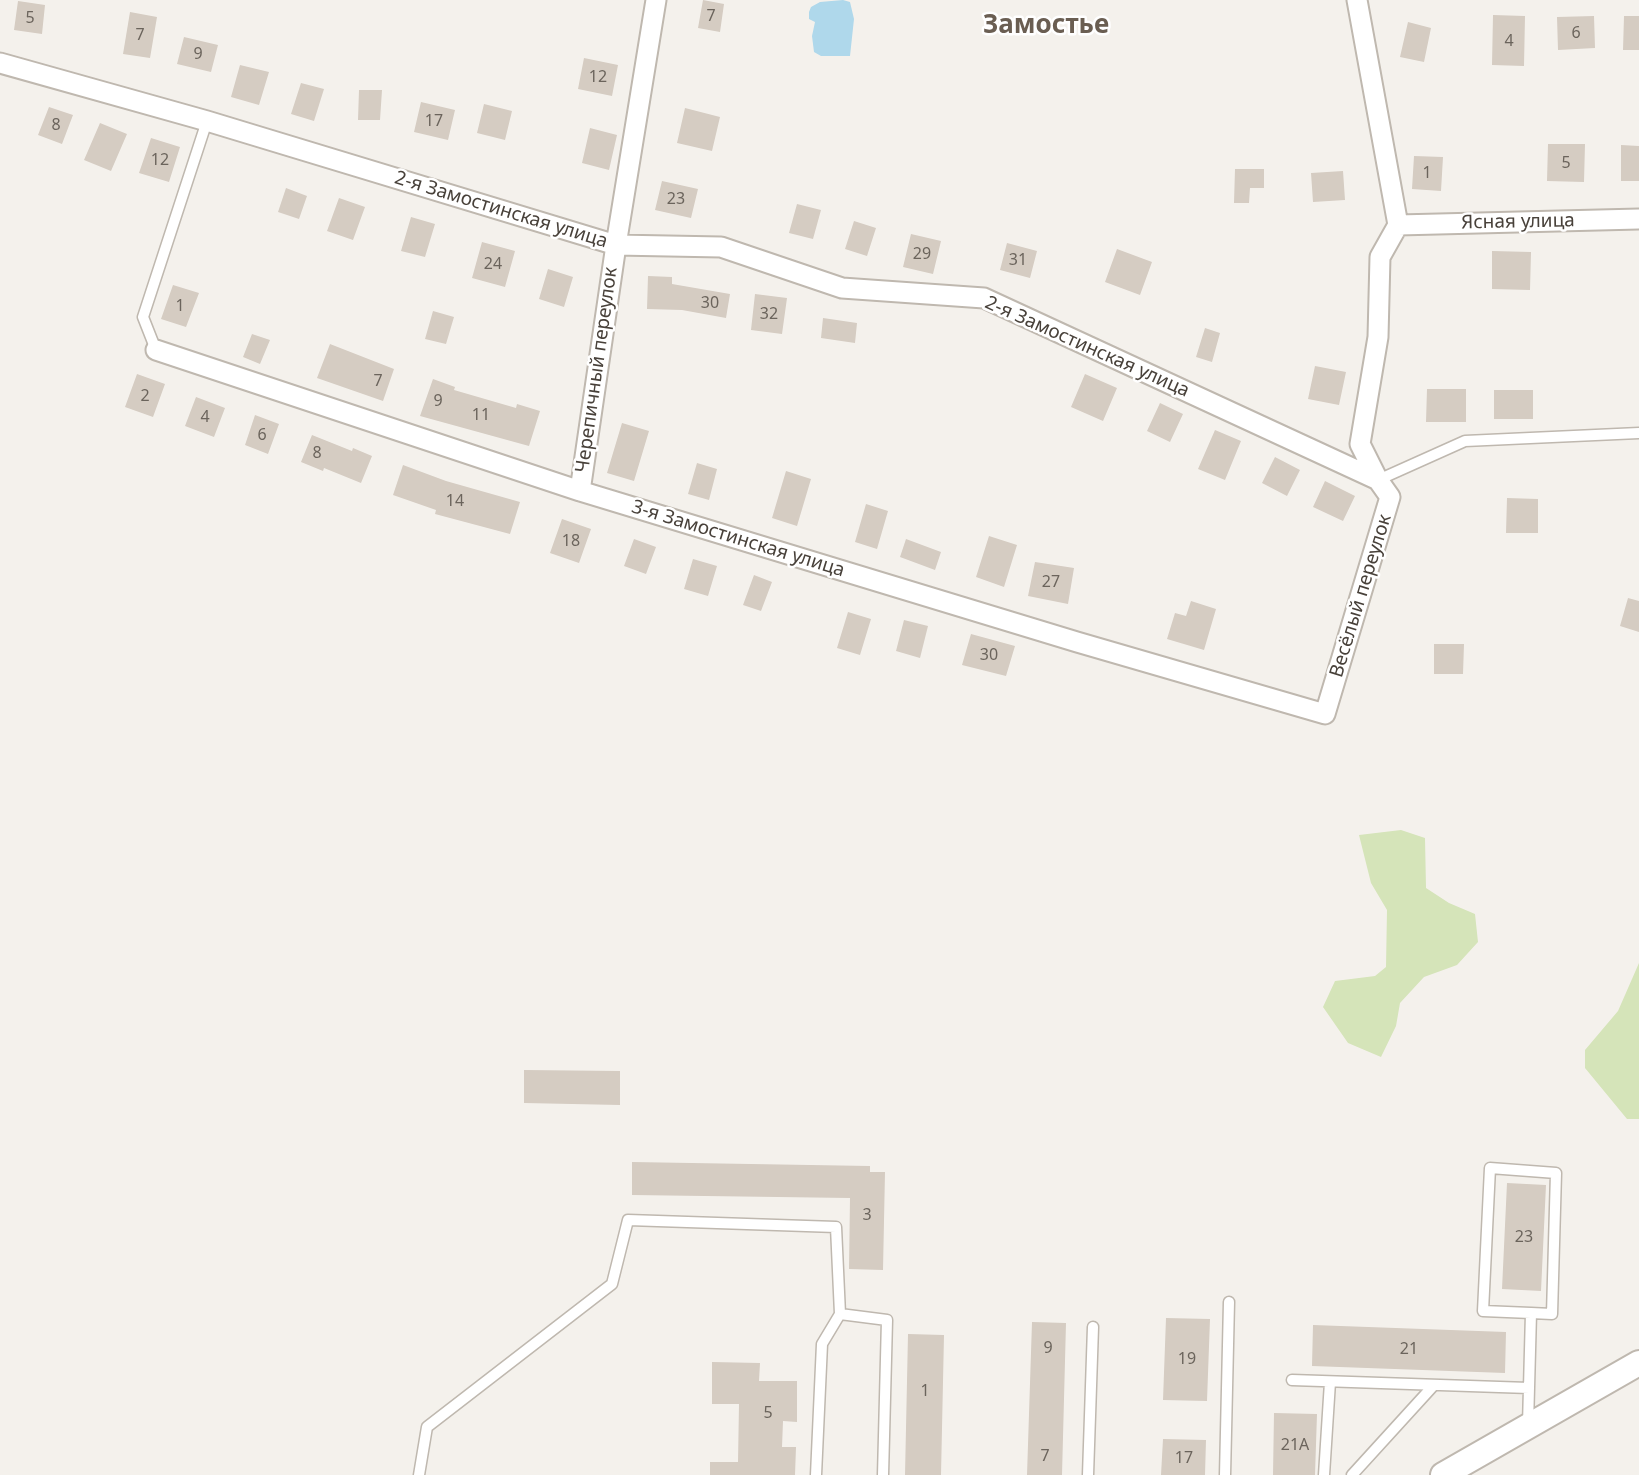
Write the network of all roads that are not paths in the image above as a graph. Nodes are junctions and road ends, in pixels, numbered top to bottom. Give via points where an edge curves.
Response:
1 (656, 0) edge
2 (1357, 0) edge
3 (0, 63) edge
4 (206, 121) junction
5 (1639, 219) edge
6 (1398, 225) junction
7 (615, 245) junction
8 (156, 350) joint
9 (1639, 433) edge
10 (1378, 480) junction
11 (580, 491) junction
12 (1325, 714) joint
13 (1229, 1302) dead end
14 (1531, 1313) junction
15 (839, 1314) junction
16 (1093, 1327) dead end
17 (1639, 1363) edge
18 (1292, 1380) dead end
19 (1330, 1382) junction
20 (1434, 1385) junction
21 (1529, 1388) junction
22 (1528, 1426) junction
23 (419, 1475) edge
24 (817, 1475) edge
25 (883, 1475) edge
26 (1088, 1475) edge
27 (1225, 1475) edge
28 (1324, 1475) edge
29 (1352, 1475) edge
30 (1443, 1475) edge

1 - 7 street, Черепичный переулок
2 - 6 street
3 - 4 street, 2-я Замостинская улица
4 - 7 street, 2-я Замостинская улица
4 - 8 lane via 143,317
5 - 6 street, Ясная улица
6 - 10 street via 1380,257 1378,337 1360,444
7 - 10 street, 2-я Замостинская улица via 720,247 842,288 984,298
7 - 11 street, Черепичный переулок
8 - 11 street, 3-я Замостинская улица
9 - 10 lane via 1465,441
10 - 12 street, Весёлый переулок via 1390,498
11 - 12 street, 3-я Замостинская улица
13 - 27 lane
14 - 14 lane via 1483,1311 1490,1168 1556,1173 1552,1314
14 - 21 lane
15 - 23 lane via 836,1227 628,1220 612,1284 427,1427
15 - 24 lane via 822,1344
15 - 25 lane via 887,1320
16 - 26 lane
17 - 22 street
18 - 19 lane
19 - 20 lane
19 - 28 lane
20 - 21 lane
20 - 29 lane
21 - 22 lane
22 - 30 street

